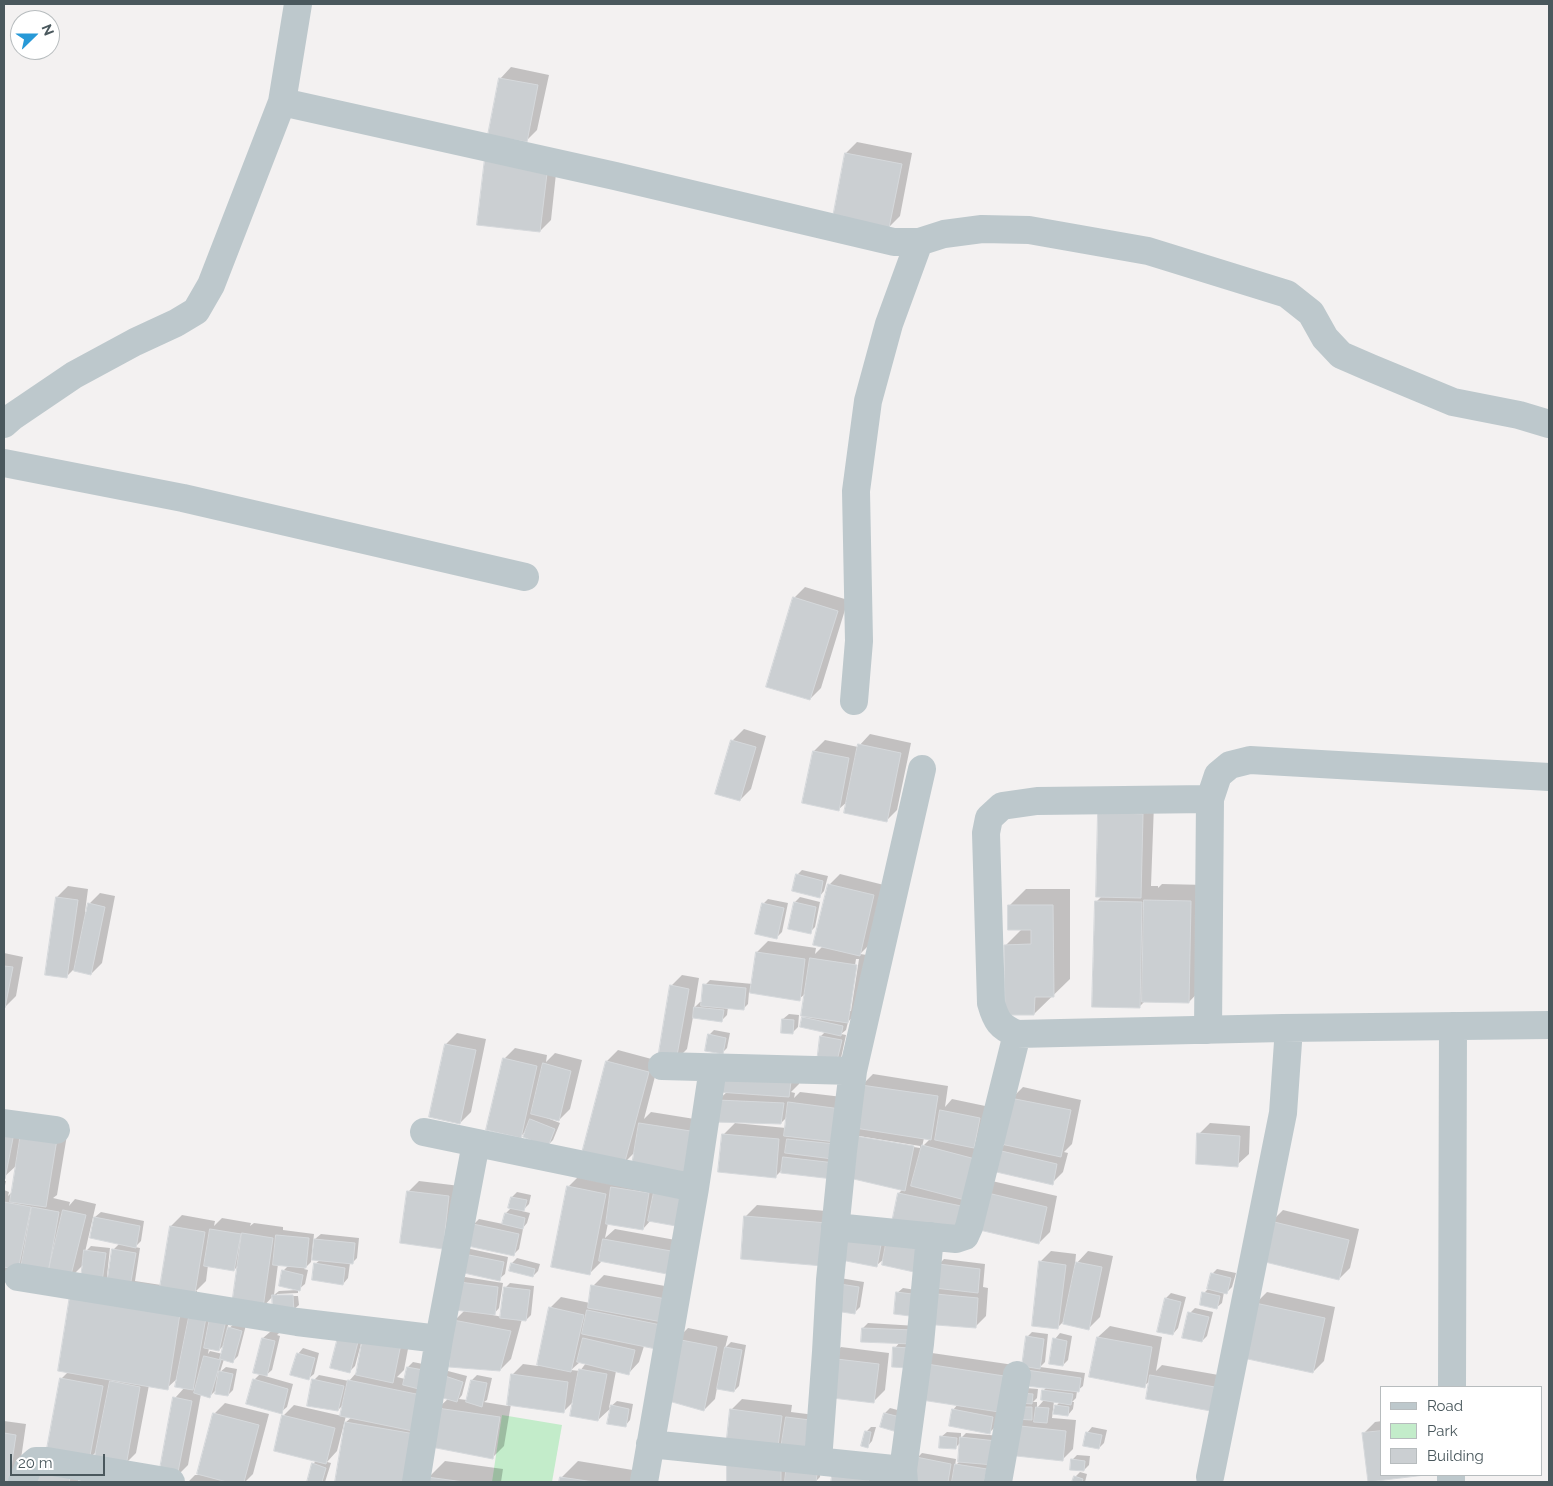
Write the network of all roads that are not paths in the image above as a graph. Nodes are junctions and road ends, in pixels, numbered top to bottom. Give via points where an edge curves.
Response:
1 (298, 4) edge
2 (282, 102) junction
3 (919, 242) junction
4 (4, 424) edge
5 (1549, 424) edge
6 (4, 463) edge
7 (525, 577) dead end
8 (854, 701) dead end
9 (922, 769) dead end
10 (1549, 777) edge
11 (1210, 800) junction
12 (1549, 1025) edge
13 (1453, 1026) junction
14 (1289, 1028) junction
15 (1208, 1030) junction
16 (1017, 1034) junction
17 (662, 1066) dead end
18 (713, 1068) junction
19 (853, 1071) junction
20 (4, 1123) edge
21 (56, 1130) dead end
22 (424, 1132) dead end
23 (476, 1143) junction
24 (695, 1188) junction
25 (835, 1226) junction
26 (930, 1236) junction
27 (18, 1276) dead end
28 (439, 1339) junction
29 (1016, 1375) dead end
30 (1452, 1386) edge
31 (650, 1444) junction
32 (824, 1468) edge
33 (904, 1476) edge
34 (1210, 1477) dead end
35 (22, 1482) edge
36 (171, 1482) edge
37 (416, 1482) edge
38 (644, 1482) edge
39 (998, 1482) edge

1 - 2 street
2 - 3 street via 894,242
2 - 4 street via 211,285 196,311 74,375
3 - 5 street via 944,234 982,229 1029,230 1148,251 1287,294 1311,313 1325,338 1341,354 1371,368 1453,402
3 - 8 street via 889,324 868,401 856,491 859,641
6 - 7 street via 183,498
9 - 19 street
10 - 11 street via 1250,760 1230,765 1218,775
11 - 15 street
11 - 16 street via 1037,801 1002,806 989,818 986,833 991,1003 995,1018 1005,1029
12 - 13 street
13 - 14 street
13 - 30 street
14 - 15 street
14 - 34 street via 1283,1112
15 - 16 street
16 - 26 street via 969,1227 965,1236 956,1239
17 - 18 street
18 - 19 street
18 - 24 street
19 - 25 street
20 - 21 street
22 - 23 street
23 - 24 street
23 - 28 street
24 - 31 street
25 - 26 street
25 - 32 street
26 - 33 street
27 - 28 street via 297,1322
28 - 37 street
29 - 39 street
31 - 32 street
31 - 38 street
32 - 33 street
35 - 36 street via 28,1468 36,1461 47,1461

